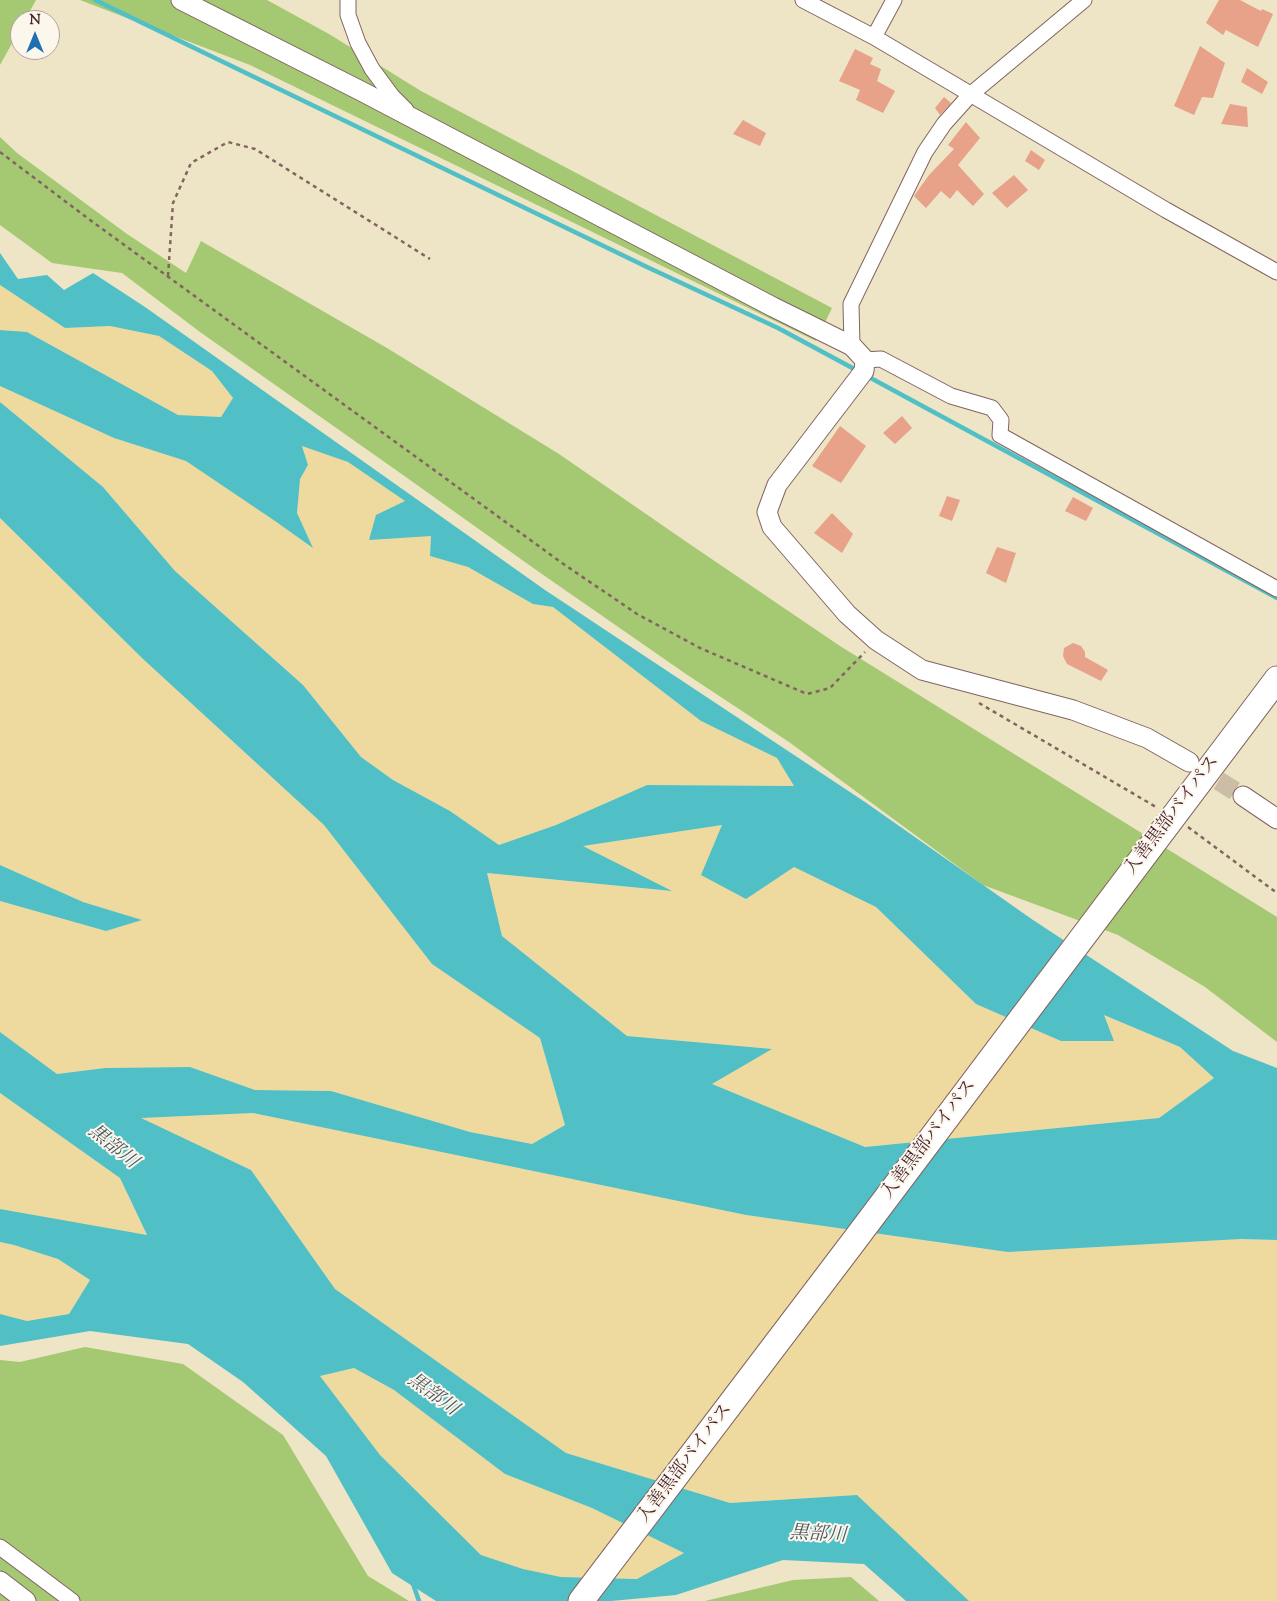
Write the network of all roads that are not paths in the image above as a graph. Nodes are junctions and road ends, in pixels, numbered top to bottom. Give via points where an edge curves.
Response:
1 (181, 0) edge
2 (348, 0) edge
3 (803, 0) edge
4 (894, 0) edge
5 (1084, 0) edge
6 (874, 37) junction
7 (970, 95) junction
8 (418, 121) junction
9 (1277, 272) edge
10 (852, 346) junction
11 (865, 360) junction
12 (1277, 589) edge
13 (1277, 679) edge
14 (1201, 763) junction
15 (1243, 796) tunnel mouth
16 (1277, 819) edge
17 (0, 1547) edge
18 (0, 1581) edge
19 (26, 1601) edge
20 (72, 1601) edge
21 (581, 1601) edge

1 - 8 street
2 - 8 street via 348,15 372,69 392,96
3 - 6 street
4 - 6 street
5 - 7 street
6 - 7 street
7 - 9 street
7 - 10 street via 924,152 851,304
8 - 10 street
10 - 11 street
11 - 12 street via 882,358 951,396 992,408 1001,420 1000,435
11 - 14 street via 864,371 777,485 767,512 772,528 847,614 876,640 922,670 1073,710
13 - 14 highway, 入善黒部バイパス
14 - 21 highway, 入善黒部バイパス via 1158,836
15 - 16 street
17 - 20 street
18 - 19 street

